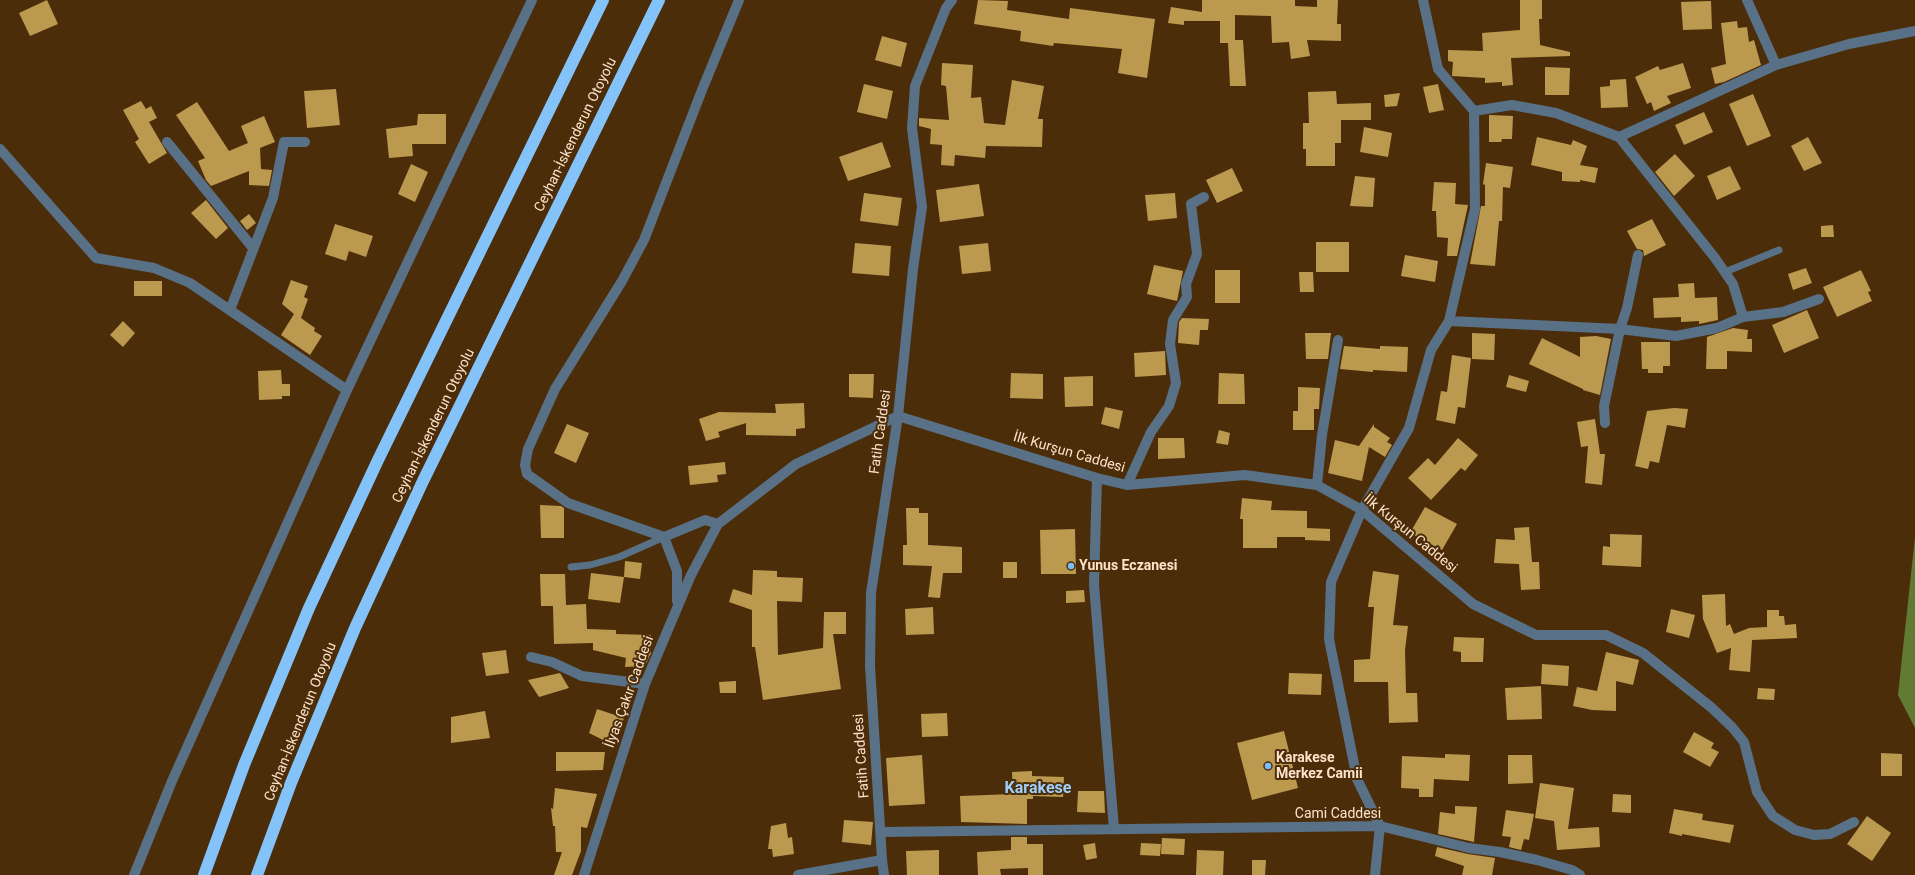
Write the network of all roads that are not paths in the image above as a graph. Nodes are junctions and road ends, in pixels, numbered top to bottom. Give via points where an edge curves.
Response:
1 (532, 0) edge
2 (603, 0) edge
3 (659, 0) edge
4 (740, 0) edge
5 (952, 0) edge
6 (1423, 0) edge
7 (1747, 0) edge
8 (1915, 31) edge
9 (1776, 64) junction
10 (1474, 111) junction
11 (1619, 138) junction
12 (167, 142) dead end
13 (305, 142) dead end
14 (0, 149) edge
15 (1204, 197) dead end
16 (253, 248) junction
17 (1779, 250) dead end
18 (1638, 256) dead end
19 (1724, 272) junction
20 (1819, 299) dead end
21 (230, 310) junction
22 (1743, 318) junction
23 (1448, 321) junction
24 (1620, 329) junction
25 (1338, 340) dead end
26 (347, 390) junction
27 (898, 416) junction
28 (1605, 423) dead end
29 (1097, 478) junction
30 (1127, 485) junction
31 (1317, 485) junction
32 (1362, 510) junction
33 (718, 524) junction
34 (664, 537) junction
35 (572, 567) dead end
36 (677, 609) junction
37 (531, 656) dead end
38 (646, 684) junction
39 (1854, 822) dead end
40 (1380, 826) junction
41 (1114, 829) junction
42 (881, 832) junction
43 (882, 860) junction
44 (134, 875) edge
45 (204, 875) edge
46 (257, 875) edge
47 (584, 875) edge
48 (798, 875) edge
49 (884, 875) edge
50 (1375, 875) edge
51 (1580, 875) edge

1 - 26 street
2 - 45 highway via 381,453 312,601 244,765
3 - 46 highway, Ceyhan-İskenderun Otoyolu via 423,481 362,614 291,783
4 - 34 street via 644,240 622,281 555,389 528,449 525,465 527,474 568,503
5 - 27 street, Fatih Caddesi via 946,8 915,86 912,128 922,207
6 - 10 street via 1438,69
7 - 9 street
8 - 9 street via 1849,44
9 - 11 street
10 - 11 street via 1512,105 1556,113
10 - 23 street via 1475,209
11 - 19 street
12 - 16 street
13 - 16 street via 284,142 273,198
14 - 21 street via 96,258 154,268 190,283
15 - 30 street via 1191,204 1197,254 1186,284 1187,297 1172,320 1170,344 1176,383 1169,406 1152,432
16 - 21 street
17 - 19 lane
18 - 24 street
19 - 22 street via 1733,284
20 - 22 street via 1783,312
21 - 26 street
22 - 24 street via 1717,328 1676,336
23 - 24 street
23 - 32 street via 1431,350 1409,428
24 - 28 street via 1603,412
25 - 31 street via 1322,434
26 - 44 street via 172,781
27 - 29 street, İlk Kurşun Caddesi
27 - 33 street via 796,464
27 - 42 street, Fatih Caddesi via 871,593 870,666
29 - 30 street, İlk Kurşun Caddesi
29 - 41 street via 1094,585
30 - 31 street, İlk Kurşun Caddesi via 1245,475
31 - 32 street, İlk Kurşun Caddesi
32 - 39 street, İlk Kurşun Caddesi via 1474,604 1536,635 1606,635 1644,653 1732,727 1744,742 1756,792 1773,816 1795,830 1814,835 1830,834
32 - 40 street via 1331,582 1329,639 1357,779
33 - 34 street via 705,520
33 - 36 street, İlyas Çakır Caddesi
34 - 35 lane via 619,557
34 - 36 street via 677,571
36 - 38 street, İlyas Çakır Caddesi
37 - 38 street via 552,662 582,676
38 - 47 street, İlyas Çakır Caddesi
40 - 41 street, Cami Caddesi
40 - 50 street
40 - 51 street, Cami Caddesi via 1469,848 1537,860 1572,870
41 - 42 street, Cami Caddesi
42 - 43 street, Fatih Caddesi
43 - 48 street
43 - 49 street, Fatih Caddesi

